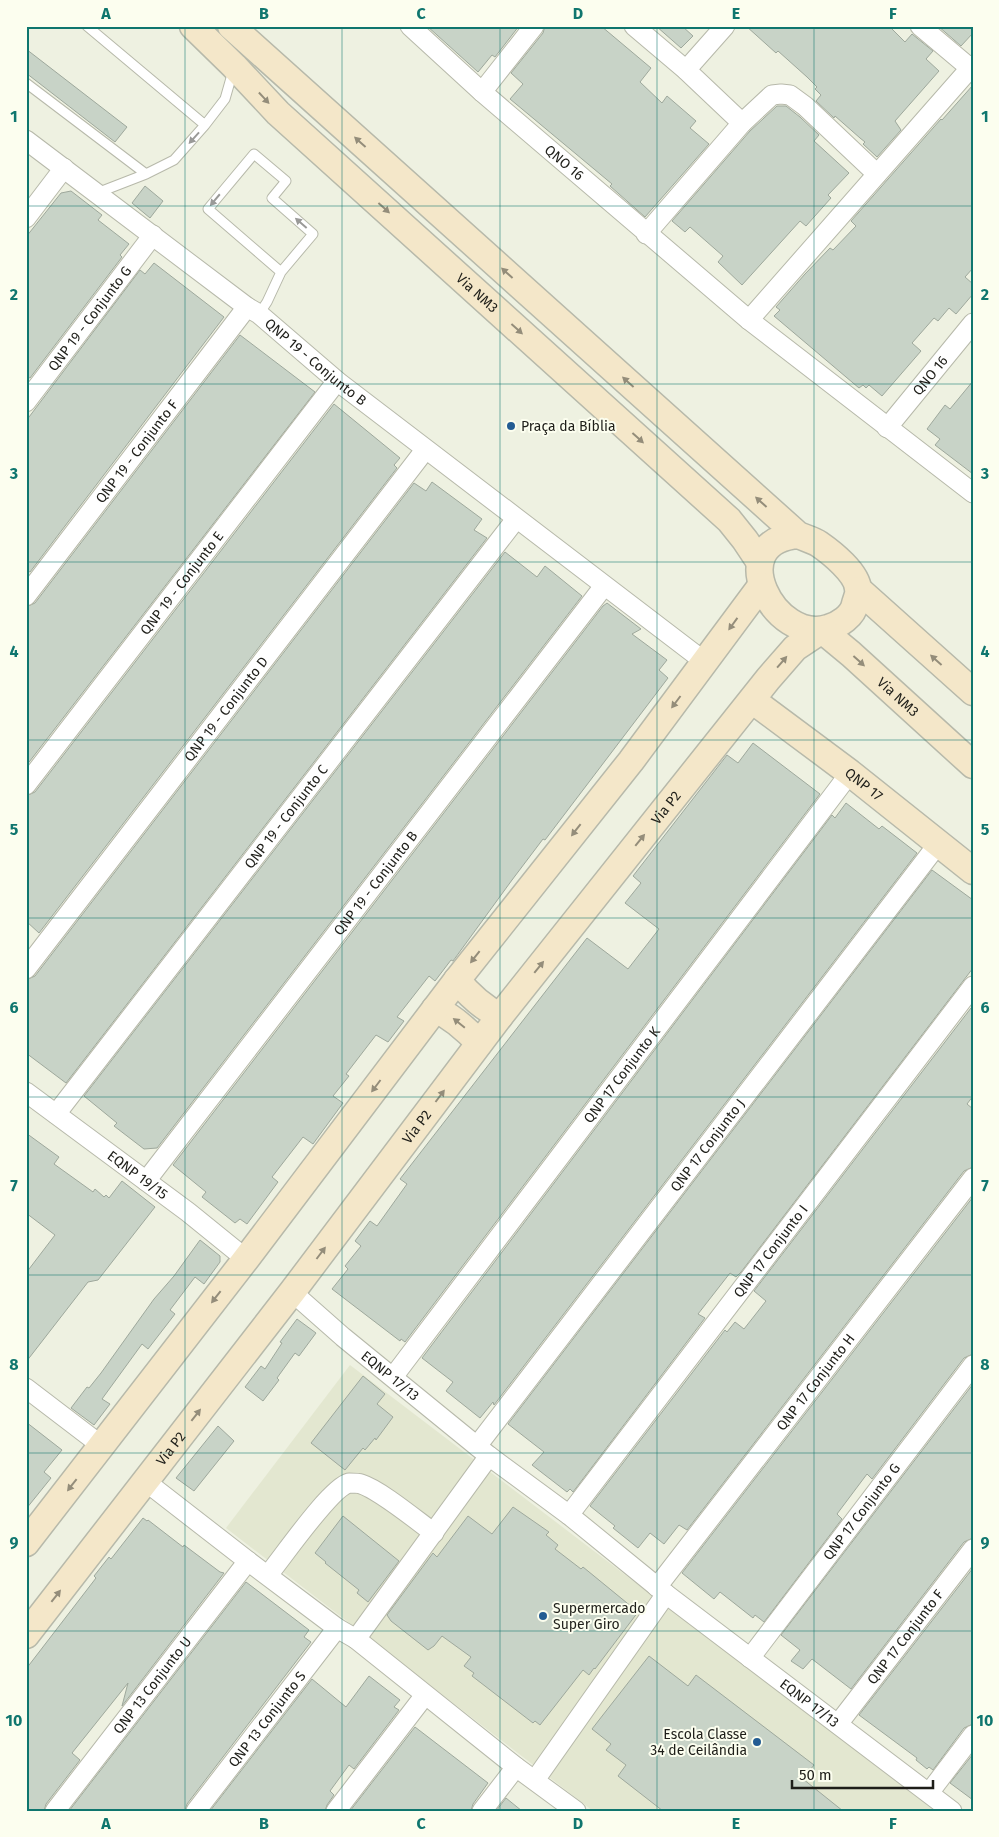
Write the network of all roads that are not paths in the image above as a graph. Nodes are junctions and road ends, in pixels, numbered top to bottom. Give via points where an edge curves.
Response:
1 (87, 26) edge
2 (193, 26) edge
3 (231, 26) edge
4 (410, 26) edge
5 (534, 26) edge
6 (634, 26) edge
7 (725, 26) edge
8 (920, 26) edge
9 (234, 66) junction
10 (971, 67) edge
11 (686, 70) junction
12 (26, 83) edge
13 (482, 92) junction
14 (742, 123) junction
15 (206, 125) junction
16 (26, 140) edge
17 (64, 168) junction
18 (146, 174) junction
19 (877, 174) junction
20 (97, 193) junction
21 (26, 218) edge
22 (646, 234) junction
23 (153, 235) junction
24 (280, 272) junction
25 (253, 311) junction
26 (748, 320) junction
27 (973, 323) edge
28 (338, 381) junction
29 (26, 402) edge
30 (887, 428) junction
31 (425, 450) junction
32 (973, 493) edge
33 (516, 519) junction
34 (798, 535) junction
35 (760, 574) junction
36 (604, 586) junction
37 (859, 590) junction
38 (26, 596) edge
39 (822, 630) junction
40 (705, 662) junction
41 (973, 692) edge
42 (752, 700) junction
43 (973, 765) edge
44 (850, 773) junction
45 (26, 785) edge
46 (938, 844) junction
47 (973, 871) edge
48 (26, 969) edge
49 (457, 980) junction
50 (973, 986) edge
51 (435, 1009) junction
52 (500, 1016) junction
53 (480, 1043) junction
54 (26, 1092) edge
55 (56, 1114) junction
56 (973, 1178) edge
57 (146, 1181) junction
58 (246, 1259) junction
59 (292, 1292) junction
60 (973, 1365) edge
61 (393, 1377) junction
62 (26, 1388) edge
63 (102, 1446) junction
64 (483, 1451) junction
65 (145, 1481) junction
66 (568, 1516) junction
67 (434, 1533) junction
68 (26, 1543) edge
69 (973, 1548) edge
70 (248, 1561) junction
71 (268, 1575) junction
72 (662, 1591) junction
73 (337, 1628) junction
74 (26, 1635) edge
75 (356, 1640) junction
76 (750, 1658) junction
77 (425, 1695) junction
78 (838, 1724) junction
79 (973, 1735) edge
80 (516, 1767) junction
81 (535, 1780) junction
82 (929, 1793) junction
83 (55, 1811) edge
84 (196, 1811) edge
85 (336, 1811) edge
86 (482, 1811) edge
87 (576, 1811) edge
88 (952, 1811) edge

1 - 15 lane
2 - 9 main road, Via NM3
34 -> 3 main road
4 - 13 street, QNO 16
5 - 13 street
6 - 11 street
7 - 11 street
8 - 10 street
9 - 15 lane via 225,99
9 -> 35 main road, Via NM3 via 278,113 730,520 746,540
10 - 19 street
11 - 14 street
12 - 18 lane
13 - 22 street, QNO 16
14 - 19 street via 772,95 790,95
14 - 22 street
15 -> 18 lane via 174,160
16 - 17 street, QNP 19 - Conjunto B
17 - 20 street, QNP 19 - Conjunto B
17 - 21 street
18 - 20 lane
19 - 26 street
20 - 23 street, QNP 19 - Conjunto B
22 - 26 street, QNO 16
23 - 25 street, QNP 19 - Conjunto B
23 - 29 street, QNP 19 - Conjunto G
24 -> 24 lane via 313,234 272,198 286,181 254,154 208,209
24 - 25 lane via 273,289
25 - 28 street, QNP 19 - Conjunto B
25 - 38 street, QNP 19 - Conjunto F
26 - 30 street, QNO 16
27 - 30 street, QNO 16
28 - 31 street, QNP 19 - Conjunto B
28 - 45 street, QNP 19 - Conjunto E
30 - 32 street, QNO 16
31 - 33 street, QNP 19 - Conjunto B
31 - 48 street, QNP 19 - Conjunto D
33 - 36 street, QNP 19 - Conjunto B
33 - 55 street, QNP 19 - Conjunto C
34 - 35 main road via 768,546 763,553
34 - 37 main road via 817,543 839,561 854,577
35 - 39 main road via 770,602 784,618 802,628
35 -> 40 main road
36 - 40 street, QNP 19 - Conjunto B
36 - 57 street, QNP 19 - Conjunto B
37 - 39 main road via 855,608 848,617
41 -> 37 main road
42 -> 39 main road, Via P2 via 795,648
39 -> 43 main road, Via NM3
40 -> 49 main road via 632,760
42 - 44 main road, QNP 17
52 -> 42 main road, Via P2
44 - 46 main road, QNP 17
44 - 61 street, QNP 17 Conjunto K
46 - 47 main road, QNP 17
46 - 64 street, QNP 17 Conjunto J
49 - 51 main road
49 - 52 main road via 482,1006
50 - 66 street, QNP 17 Conjunto I
53 -> 51 main road via 463,1026
51 -> 58 main road
52 - 53 main road, Via P2
59 -> 53 main road, Via P2
54 - 55 street, EQNP 19/15
55 - 57 street, EQNP 19/15
56 - 72 street, QNP 17 Conjunto H
57 - 58 street, EQNP 19/15
58 -> 63 main road
59 - 61 street, EQNP 17/13
65 -> 59 main road, Via P2
60 - 76 street, QNP 17 Conjunto G
61 - 64 street, EQNP 17/13
62 - 63 street
63 -> 68 main road
64 - 66 street, EQNP 17/13
64 - 67 street
65 - 70 street
74 -> 65 main road, Via P2
66 - 72 street, EQNP 17/13
67 - 71 street via 377,1492 349,1483 326,1502
67 - 75 street
69 - 78 street, QNP 17 Conjunto F
70 - 71 street
70 - 83 street, QNP 13 Conjunto U
71 - 73 street
72 - 76 street, EQNP 17/13
72 - 81 street
73 - 75 street
73 - 84 street, QNP 13 Conjunto S
75 - 77 street
76 - 78 street, EQNP 17/13
77 - 80 street
77 - 85 street
78 - 82 street, EQNP 17/13
79 - 82 street
80 - 81 street
80 - 86 street
81 - 87 street
82 - 88 street, EQNP 17/13

